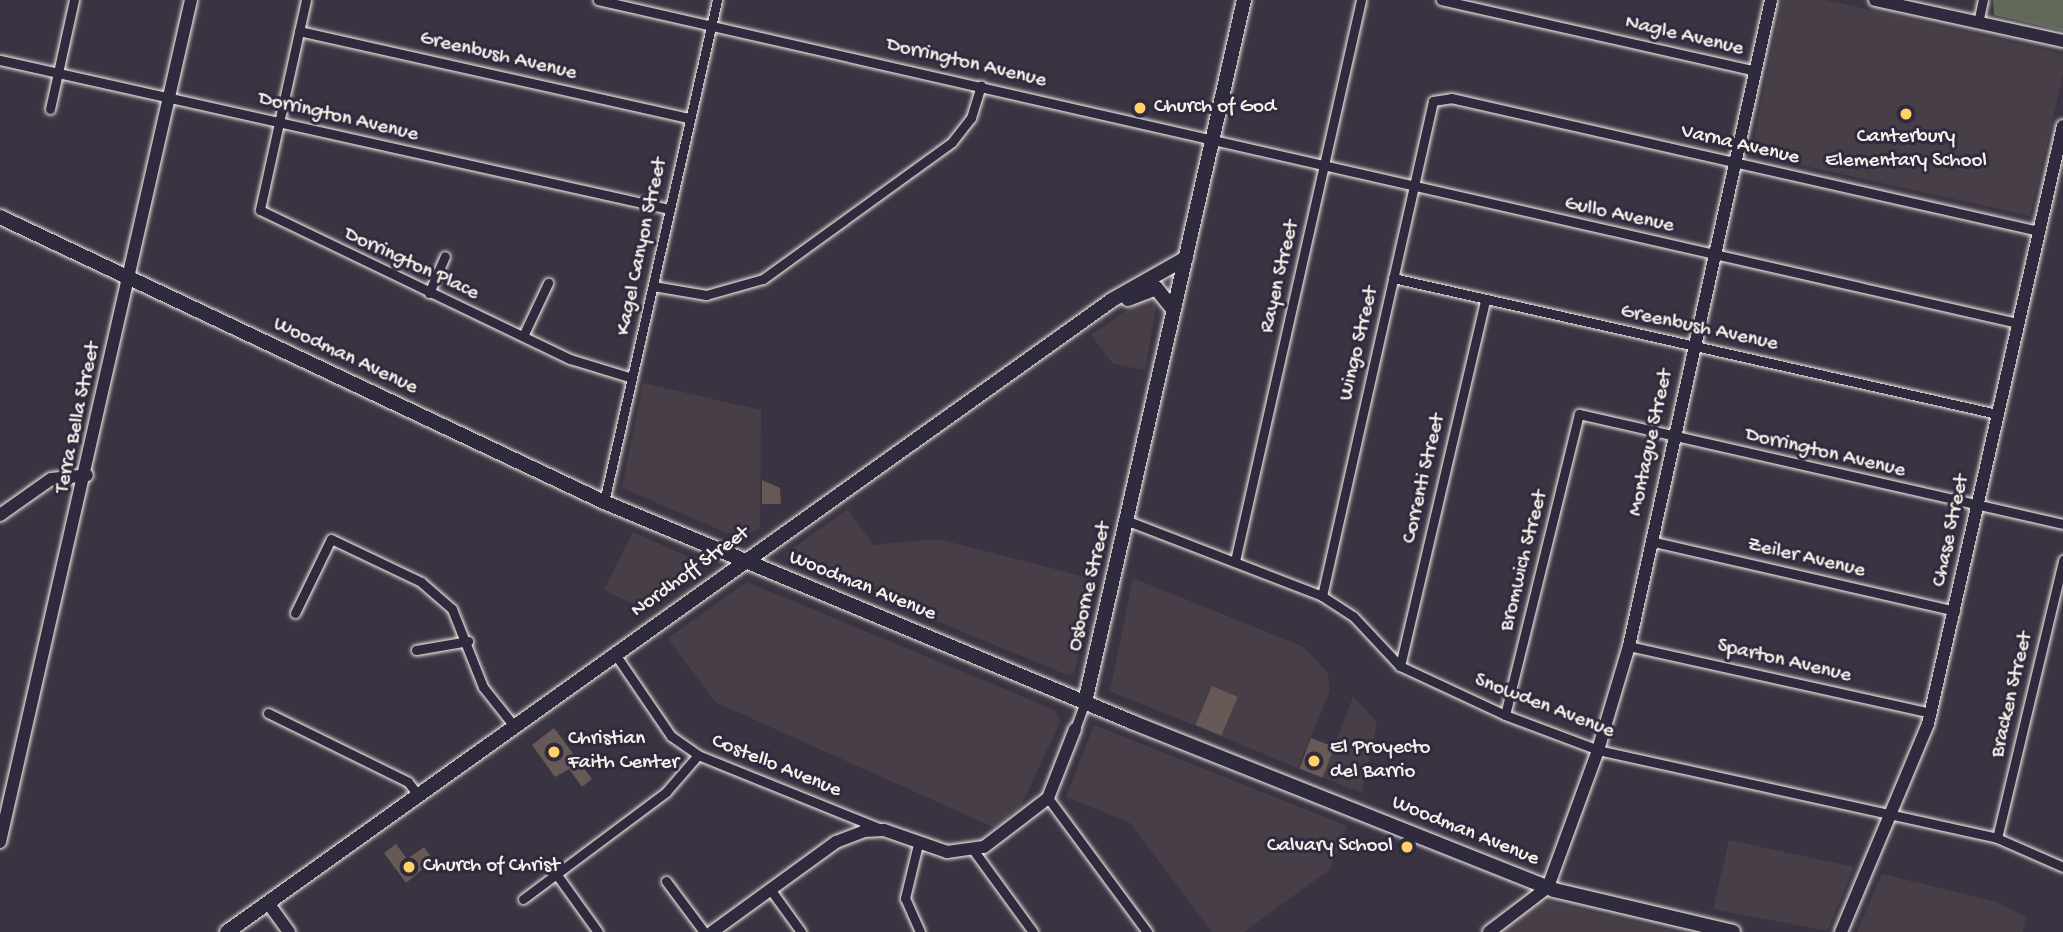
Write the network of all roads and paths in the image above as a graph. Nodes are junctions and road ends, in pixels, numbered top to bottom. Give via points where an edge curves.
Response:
1 (74, 0) edge
2 (191, 0) edge
3 (306, 0) edge
4 (598, 0) edge
5 (717, 0) edge
6 (1244, 0) edge
7 (1361, 0) edge
8 (1441, 0) edge
9 (1771, 0) edge
10 (1875, 0) edge
11 (1983, 0) edge
12 (1978, 23) junction
13 (711, 25) junction
14 (299, 31) junction
15 (2063, 41) edge
16 (0, 60) edge
17 (1756, 71) junction
18 (57, 73) junction
19 (981, 85) junction
20 (169, 98) junction
21 (1433, 102) joint
22 (50, 109) dead end
23 (690, 118) junction
24 (277, 123) junction
25 (2063, 126) edge
26 (1213, 138) junction
27 (1735, 163) junction
28 (1324, 167) junction
29 (1410, 188) junction
30 (669, 209) junction
31 (0, 217) edge
32 (2039, 231) junction
33 (1714, 255) junction
34 (445, 256) dead end
35 (1186, 258) junction
36 (129, 276) junction
37 (1393, 278) junction
38 (548, 283) dead end
39 (653, 286) junction
40 (429, 293) junction
41 (1112, 300) junction
42 (1485, 300) junction
43 (1174, 310) junction
44 (2017, 323) junction
45 (523, 336) junction
46 (1693, 345) junction
47 (632, 379) junction
48 (1580, 414) joint
49 (1997, 414) junction
50 (1673, 436) junction
51 (87, 475) junction
52 (604, 502) junction
53 (1976, 507) junction
54 (0, 515) edge
55 (1128, 521) junction
56 (2063, 524) edge
57 (1650, 541) junction
58 (745, 560) junction
59 (2063, 560) edge
60 (1236, 561) junction
61 (1322, 596) junction
62 (1955, 611) junction
63 (296, 613) dead end
64 (468, 641) junction
65 (1629, 646) junction
66 (415, 650) dead end
67 (615, 654) junction
68 (1400, 666) junction
69 (1085, 702) junction
70 (268, 713) dead end
71 (1931, 713) junction
72 (1505, 716) junction
73 (514, 726) junction
74 (1075, 729) joint
75 (1598, 750) junction
76 (698, 755) junction
77 (418, 795) junction
78 (1048, 798) junction
79 (1893, 814) junction
80 (884, 831) junction
81 (1997, 838) junction
82 (0, 842) edge
83 (918, 844) junction
84 (974, 851) junction
85 (2063, 867) edge
86 (557, 875) junction
87 (666, 881) dead end
88 (1548, 887) junction
89 (770, 889) junction
90 (523, 899) dead end
91 (268, 903) junction
92 (227, 932) edge
93 (289, 932) edge
94 (598, 932) edge
95 (704, 932) edge
96 (712, 932) edge
97 (801, 932) edge
98 (920, 932) edge
99 (1033, 932) edge
100 (1147, 932) edge
101 (1489, 932) edge
102 (1733, 932) edge
103 (1841, 932) edge

1 - 18 street
2 - 20 street, Terra Bella Street
3 - 14 street
4 - 13 street
5 - 13 street, Kagel Canyon Street
6 - 26 main road, Osborne Street
7 - 28 street, Rayen Street
8 - 17 street, Nagle Avenue
9 - 17 street, Montague Street
10 - 12 street
11 - 12 street
12 - 15 street
13 - 19 street, Dorrington Avenue
13 - 23 street, Kagel Canyon Street
14 - 23 street, Greenbush Avenue
14 - 24 street
16 - 18 street, Dorrington Avenue
17 - 27 street, Montague Street
18 - 20 street, Dorrington Avenue
18 - 22 street
19 - 26 street, Dorrington Avenue
19 - 39 street via 971,118 952,142 763,279 706,295
20 - 24 street, Dorrington Avenue
20 - 36 street, Terra Bella Street
21 - 27 street, Varna Avenue via 1451,98
21 - 29 street, Wingo Street
23 - 30 street, Kagel Canyon Street
24 - 30 street, Dorrington Avenue
24 - 40 street, Dorrington Place via 260,210
25 - 32 street, Chase Street
26 - 28 street, Gullo Avenue
26 - 35 main road, Osborne Street
27 - 32 street, Varna Avenue
27 - 33 street, Montague Street
28 - 29 street, Gullo Avenue
28 - 60 street, Rayen Street
29 - 33 street, Gullo Avenue
29 - 37 street, Wingo Street
30 - 39 street, Kagel Canyon Street
31 - 36 main road, Woodman Avenue
32 - 44 street, Chase Street
33 - 44 street, Gullo Avenue
33 - 46 street, Montague Street
34 - 40 street
35 - 41 main road, Nordhoff Street
35 - 43 main road, Osborne Street
36 - 51 street, Terra Bella Street
36 - 52 main road, Woodman Avenue
37 - 42 street, Greenbush Avenue
37 - 61 street, Wingo Street
38 - 45 street
39 - 47 street, Kagel Canyon Street
40 - 45 street, Dorrington Place
41 - 43 main road via 1156,288
41 - 58 main road, Nordhoff Street
42 - 46 street, Greenbush Avenue
42 - 68 street, Correnti Street
43 - 55 main road, Osborne Street
44 - 49 street, Chase Street
45 - 47 street, Dorrington Place via 570,359
46 - 49 street, Greenbush Avenue
46 - 50 street, Montague Street
47 - 52 street, Kagel Canyon Street
48 - 50 street, Dorrington Avenue
48 - 72 street, Bromwich Street
49 - 53 street, Chase Street
50 - 53 street, Dorrington Avenue
50 - 57 street, Montague Street
51 - 54 street via 51,480
51 - 82 street, Terra Bella Street
52 - 58 main road, Woodman Avenue
53 - 56 street, Dorrington Avenue
53 - 62 street, Chase Street
55 - 60 street, Snowden Avenue
55 - 69 main road, Osborne Street
57 - 62 street, Zeiler Avenue
57 - 65 street, Montague Street
58 - 67 main road, Nordhoff Street
58 - 69 main road, Woodman Avenue
59 - 81 street, Bracken Street
60 - 61 street, Snowden Avenue
61 - 68 street, Snowden Avenue via 1353,616
62 - 71 street, Chase Street
63 - 64 street via 331,539 438,593
64 - 66 street
64 - 73 street via 483,687
65 - 71 street, Sparton Avenue
65 - 75 street, Montague Street
67 - 73 main road, Nordhoff Street
67 - 76 street, Costello Avenue via 671,736
68 - 72 street, Snowden Avenue
69 - 74 street, Osborne Street
69 - 88 main road, Woodman Avenue
70 - 77 street via 408,782
71 - 79 street, Chase Street
72 - 75 street, Snowden Avenue
73 - 77 main road, Nordhoff Street
74 - 78 street, Osborne Street
75 - 79 street, Snowden Avenue
75 - 88 street, Montague Street
76 - 80 street, Costello Avenue
76 - 86 street via 666,793
77 - 91 main road, Nordhoff Street
78 - 84 street, Osborne Street via 1007,833
78 - 100 street
79 - 81 street, Snowden Avenue
79 - 103 street, Chase Street
80 - 83 street
80 - 89 street via 843,838
81 - 85 street, Snowden Avenue
83 - 84 street via 947,852
83 - 98 street via 905,898
84 - 99 street
86 - 90 street
86 - 94 street
87 - 95 street
88 - 101 street
88 - 102 main road, Woodman Avenue
89 - 96 street
89 - 97 street
91 - 92 main road, Nordhoff Street
91 - 93 street

